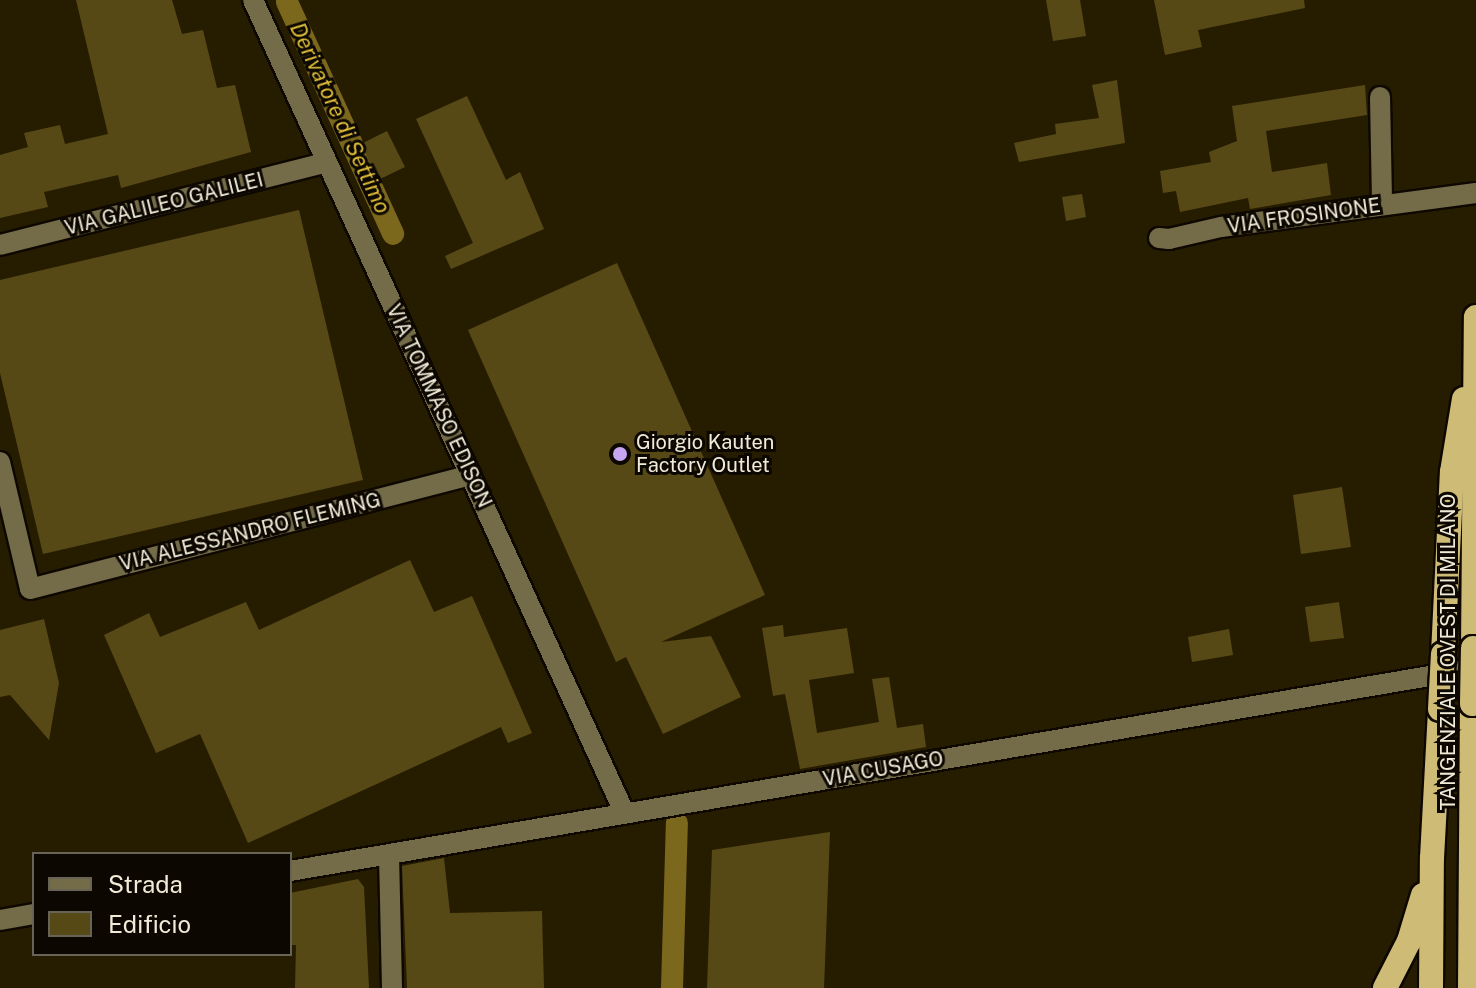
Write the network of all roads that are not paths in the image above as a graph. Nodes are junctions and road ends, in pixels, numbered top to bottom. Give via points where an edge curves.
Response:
1 (253, 0) edge
2 (1380, 97) dead end
3 (327, 162) junction
4 (1476, 193) edge
5 (1382, 205) junction
6 (1159, 238) dead end
7 (0, 245) edge
8 (1476, 317) edge
9 (1474, 350) edge
10 (0, 462) edge
11 (470, 475) junction
12 (1474, 658) edge
13 (624, 812) junction
14 (389, 855) junction
15 (1432, 858) junction
16 (292, 871) edge
17 (32, 914) edge
18 (0, 920) edge
19 (392, 988) edge
20 (1385, 988) edge
21 (1431, 988) edge
22 (1470, 988) edge

1 - 3 street, VIA TOMMASO EDISON
2 - 5 street
3 - 7 street, VIA GALILEO GALILEI
3 - 11 street, VIA TOMMASO EDISON
4 - 5 street, VIA FROSINONE
5 - 6 street, VIA FROSINONE
8 - 9 highway, TANGENZIALE OVEST DI MILANO
9 - 12 highway, TANGENZIALE OVEST DI MILANO
9 - 15 highway, bridge via 1452,472
10 - 11 street, VIA ALESSANDRO FLEMING via 30,589
11 - 13 street, VIA TOMMASO EDISON
12 - 13 street, VIA CUSAGO
12 - 22 highway, TANGENZIALE OVEST DI MILANO, bridge
13 - 14 street, VIA CUSAGO
14 - 16 street, VIA CUSAGO
14 - 19 street
15 - 20 highway via 1409,941
15 - 21 highway
17 - 18 street

